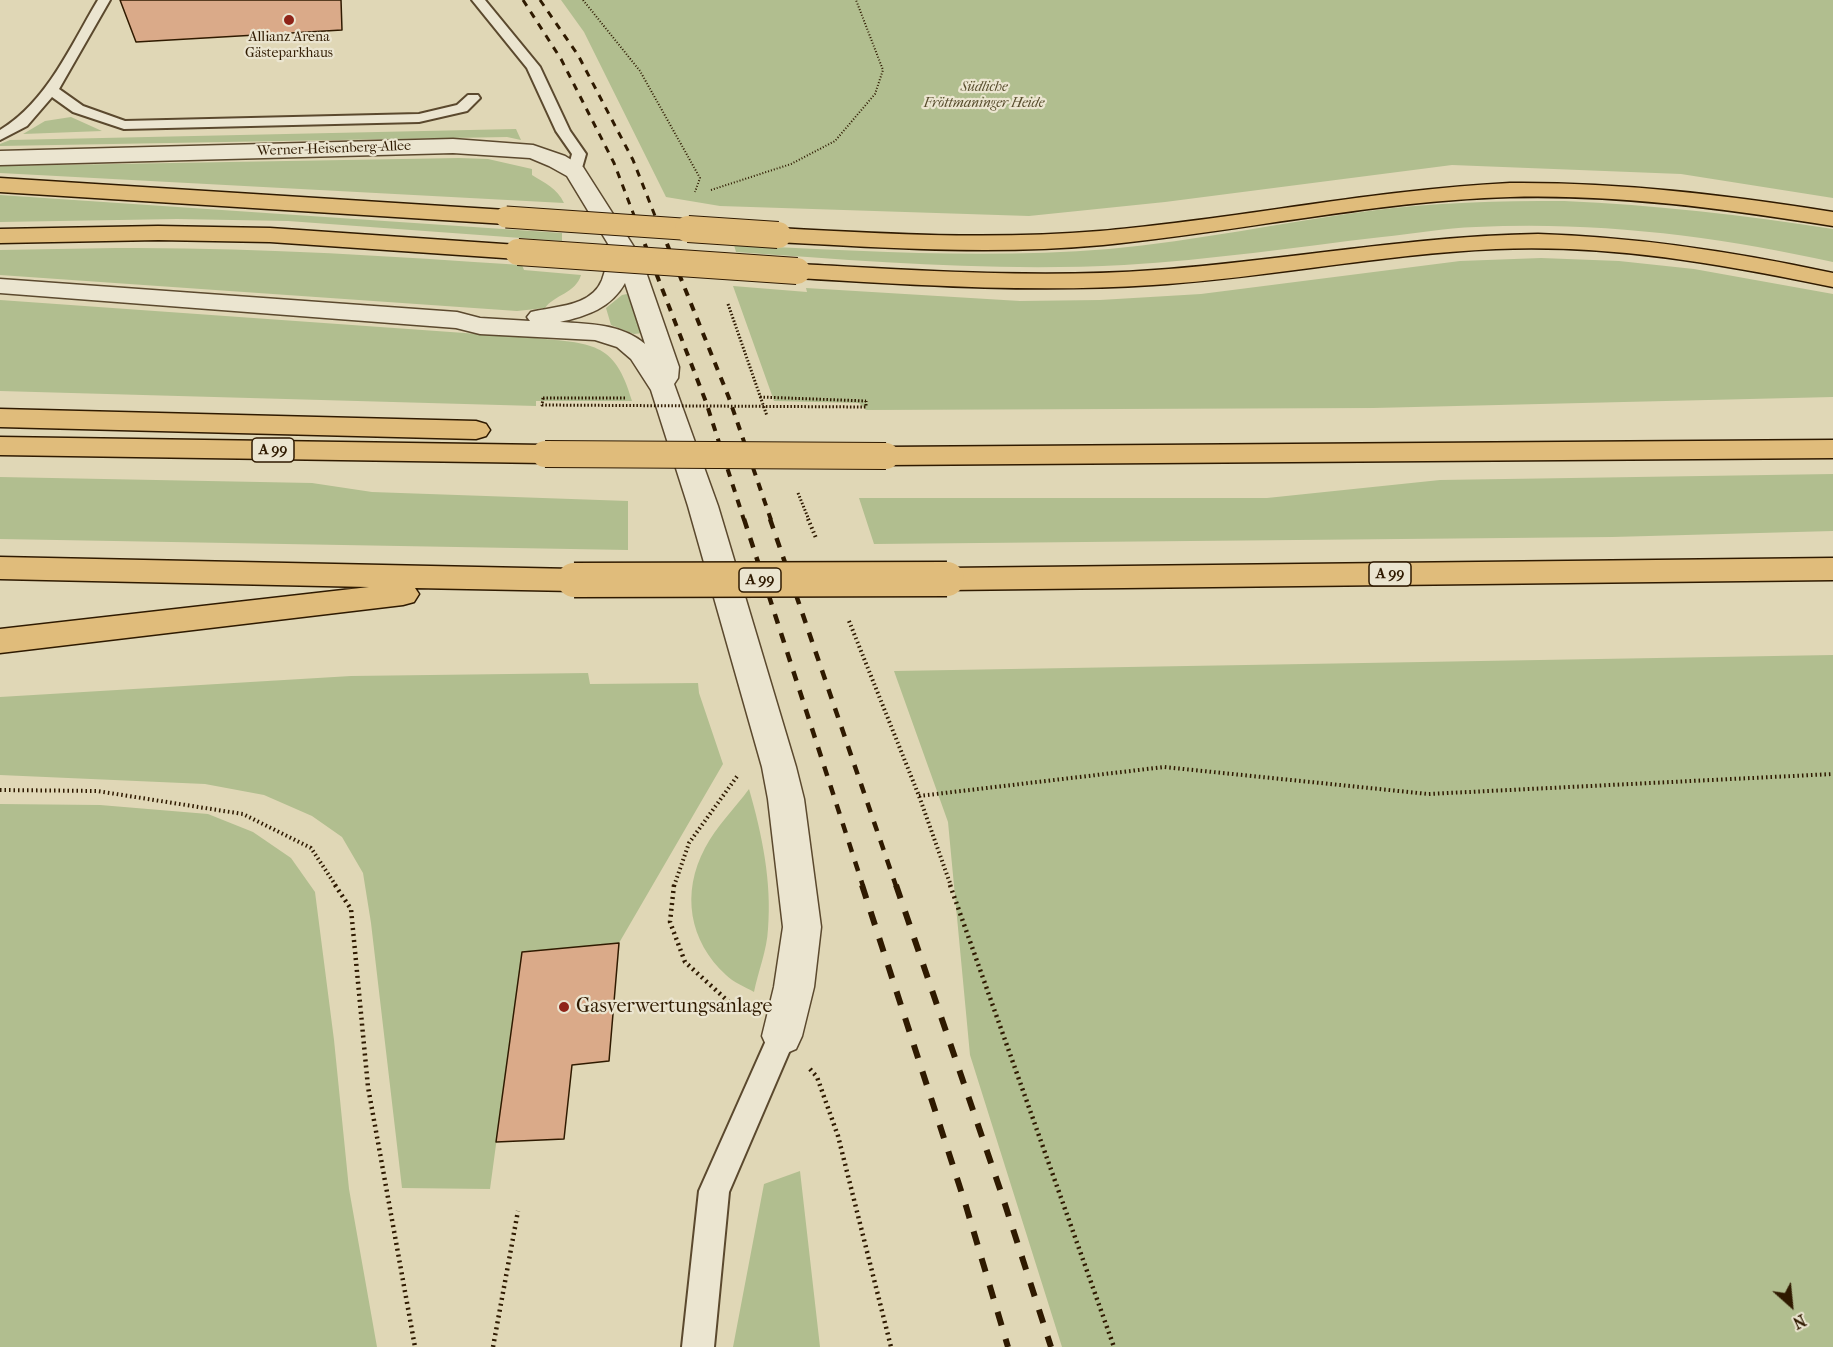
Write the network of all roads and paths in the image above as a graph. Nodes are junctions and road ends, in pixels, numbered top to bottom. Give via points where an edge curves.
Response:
1 (104, 0) edge
2 (478, 0) edge
3 (583, 0) edge
4 (856, 0) edge
5 (51, 90) junction
6 (472, 98) dead end
7 (0, 136) edge
8 (0, 158) edge
9 (575, 172) junction
10 (0, 185) edge
11 (702, 195) dead end
12 (692, 200) dead end
13 (1833, 219) edge
14 (0, 236) edge
15 (622, 247) junction
16 (1833, 280) edge
17 (0, 286) edge
18 (726, 298) dead end
19 (457, 320) junction
20 (664, 389) junction
21 (760, 397) junction
22 (543, 398) joint
23 (628, 398) dead end
24 (866, 401) joint
25 (0, 418) edge
26 (769, 420) dead end
27 (543, 443) junction
28 (0, 446) edge
29 (1833, 449) edge
30 (795, 486) dead end
31 (817, 541) dead end
32 (0, 568) edge
33 (1833, 568) edge
34 (522, 580) junction
35 (848, 619) dead end
36 (0, 641) edge
37 (1833, 774) edge
38 (0, 790) edge
39 (919, 796) junction
40 (782, 1036) junction
41 (518, 1211) dead end
42 (415, 1347) edge
43 (493, 1347) edge
44 (698, 1347) edge
45 (891, 1347) edge
46 (1114, 1347) edge

1 - 5 lane
2 - 9 lane via 533,67 563,131 579,154
3 - 12 path via 640,71 700,177
4 - 11 path via 883,70 875,94 835,141 791,164
5 - 6 lane via 78,109 124,125 418,118 462,108
5 - 7 lane via 33,114
8 - 9 street, Werner-Heisenberg-Allee via 453,146 533,152 557,160
9 - 15 street, Werner-Heisenberg-Allee
10 - 13 highway, bridge via 945,244 1089,239 1192,228 1357,201 1510,190 1601,191
14 - 16 highway, bridge via 270,235 797,271 1025,281 1112,280 1216,272 1499,242 1625,246 1696,254
15 - 19 street via 613,283 603,296 584,308 554,316
15 - 20 street, Werner-Heisenberg-Allee via 666,366
17 - 19 street
18 - 21 path
19 - 20 street via 480,327 597,332 626,341 642,355
20 - 40 street via 703,506 786,799 802,927
21 - 24 path
21 - 26 path
22 - 23 path
22 - 24 path, bridge via 542,405 866,407
25 - 27 highway
27 - 28 highway, A 99
27 - 29 highway, A 99, bridge via 881,446 1008,455
30 - 31 path
32 - 34 highway, A 99
33 - 34 highway, A 99, bridge
34 - 36 highway
35 - 39 path
37 - 39 path via 1428,794 1164,767
38 - 42 path via 97,791 243,814 311,848 351,909 368,1088
39 - 46 path
40 - 44 lane via 714,1191
40 - 45 path via 817,1077 837,1136
41 - 43 path

